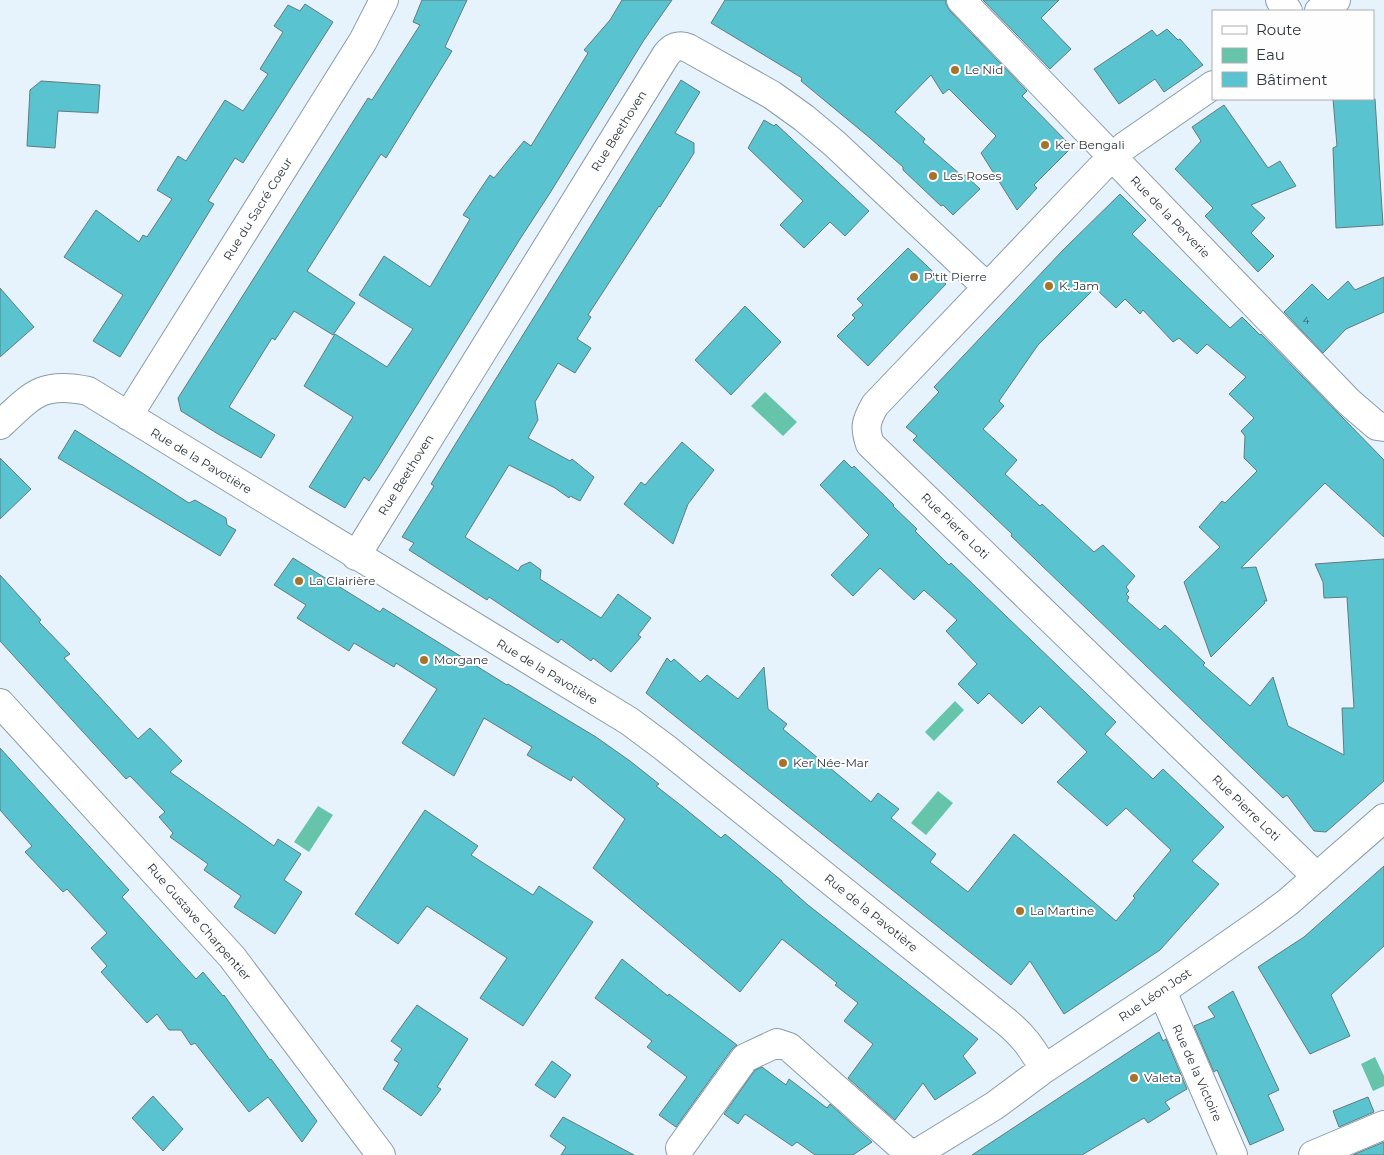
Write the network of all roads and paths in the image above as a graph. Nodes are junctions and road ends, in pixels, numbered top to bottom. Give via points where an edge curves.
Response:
1 (384, 0) edge
2 (960, 0) edge
3 (1336, 0) edge
4 (1321, 10) edge
5 (1212, 86) edge
6 (1113, 157) junction
7 (987, 287) junction
8 (128, 416) junction
9 (0, 425) edge
10 (1384, 427) edge
11 (356, 556) junction
12 (0, 703) edge
13 (1384, 818) edge
14 (1317, 877) junction
15 (1162, 991) junction
16 (1044, 1069) junction
17 (1384, 1125) edge
18 (680, 1148) dead end
19 (381, 1155) edge
20 (913, 1155) edge
21 (1232, 1155) edge
22 (1312, 1155) edge

1 - 8 street, Rue du Sacré Coeur via 363,42
2 - 6 street, Rue de la Perverie
3 - 4 street
5 - 6 street, Rue Pierre Loti
6 - 7 street, Rue Pierre Loti
6 - 10 street, Rue de la Perverie via 1348,402 1377,426
7 - 11 street, Rue Beethoven via 804,118 772,95 688,48 676,46 666,55
7 - 14 street, Rue Pierre Loti via 875,405 867,418 870,444
8 - 9 street, Rue de la Pavotière via 88,391 58,388 30,397
8 - 11 street, Rue de la Pavotière
11 - 16 street, Rue de la Pavotière via 645,732 1022,1034
12 - 19 street, Rue Gustave Charpentier via 232,958
13 - 14 street, Rue Léon Jost
14 - 15 street, Rue Léon Jost via 1288,902
15 - 16 street, Rue Léon Jost
15 - 21 street, Rue de la Victoire
16 - 20 street, Rue Léon Jost via 994,1106
17 - 22 street
18 - 20 street via 745,1058 777,1043 789,1047

